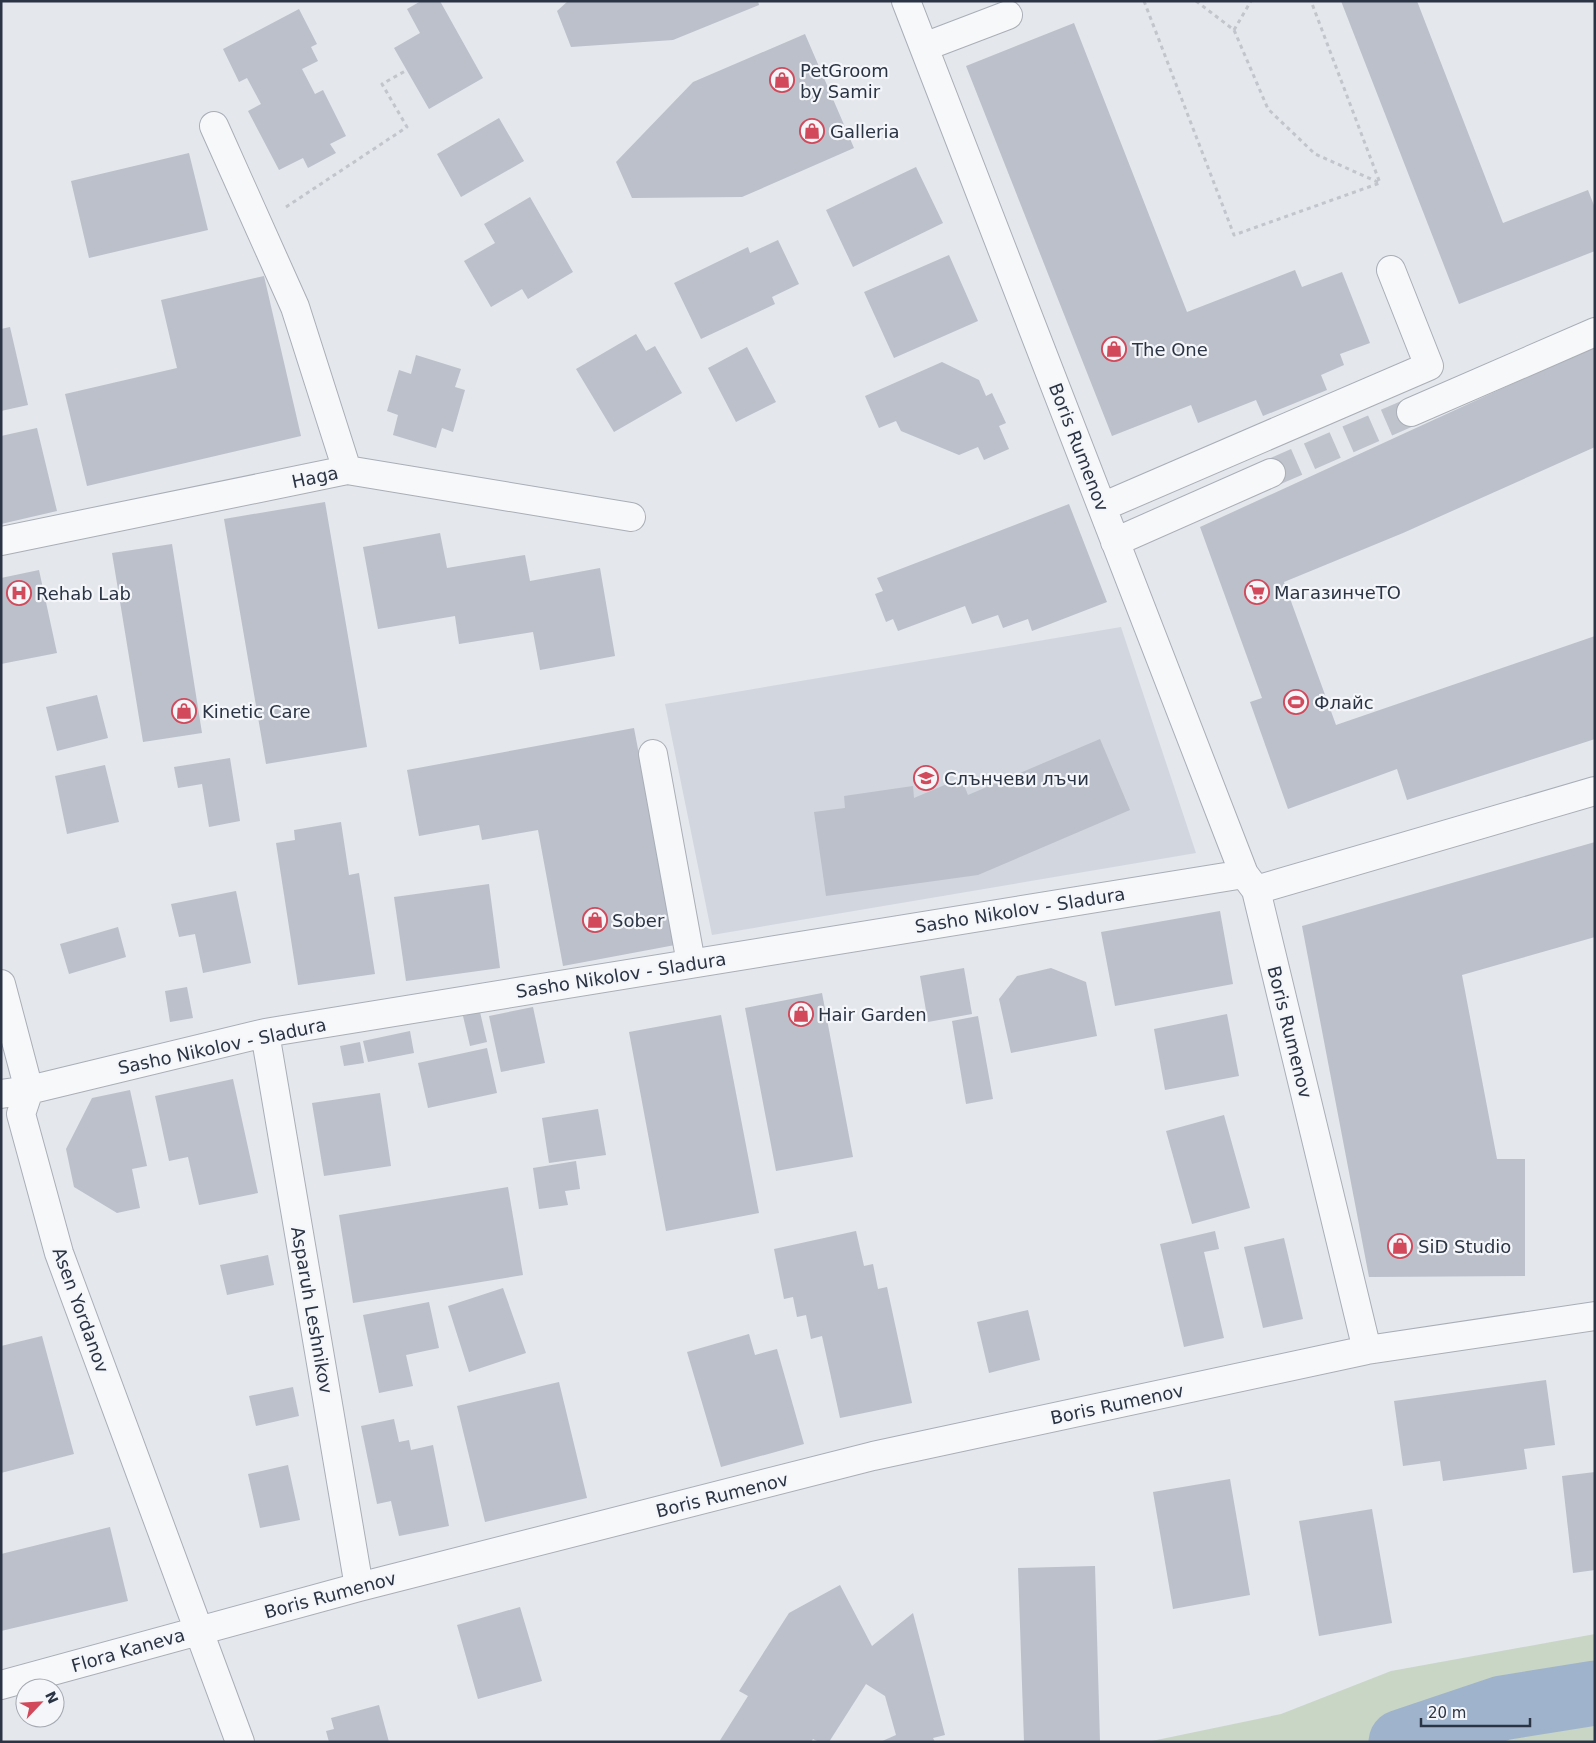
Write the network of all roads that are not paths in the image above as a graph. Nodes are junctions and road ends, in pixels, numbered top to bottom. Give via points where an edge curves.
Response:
1 (906, 1) edge
2 (1008, 15) dead end
3 (924, 47) junction
4 (214, 126) dead end
5 (1391, 270) dead end
6 (1595, 332) edge
7 (1410, 412) tunnel mouth
8 (348, 470) junction
9 (1271, 473) tunnel mouth
10 (1102, 507) junction
11 (631, 517) dead end
12 (1, 541) edge
13 (1116, 542) junction
14 (653, 754) dead end
15 (1595, 791) edge
16 (1250, 882) junction
17 (691, 963) junction
18 (1, 984) edge
19 (266, 1033) junction
20 (29, 1090) junction
21 (1, 1094) edge
22 (1595, 1316) edge
23 (1367, 1350) junction
24 (359, 1587) junction
25 (198, 1631) junction
26 (1, 1685) edge
27 (240, 1742) edge

1 - 3 street, Boris Rumenov
2 - 3 street
3 - 10 street, Boris Rumenov
4 - 8 street via 295,307
5 - 10 street via 1429,366
6 - 7 street
8 - 11 street, Haga
8 - 12 street, Haga
9 - 13 street
10 - 13 street, Boris Rumenov
13 - 16 street, Boris Rumenov
14 - 17 street
15 - 16 street
16 - 17 street, Sasho Nikolov - Sladura
16 - 23 street, Boris Rumenov
17 - 19 street, Sasho Nikolov - Sladura
18 - 20 street
19 - 20 street, Sasho Nikolov - Sladura
19 - 24 street, Asparuh Leshnikov
20 - 21 street, Sasho Nikolov - Sladura
20 - 25 street, Asen Yordanov via 21,1114 59,1253
22 - 23 street, Boris Rumenov
23 - 24 street, Boris Rumenov via 873,1456
24 - 25 street, Boris Rumenov
25 - 26 street, Flora Kaneva
25 - 27 street

